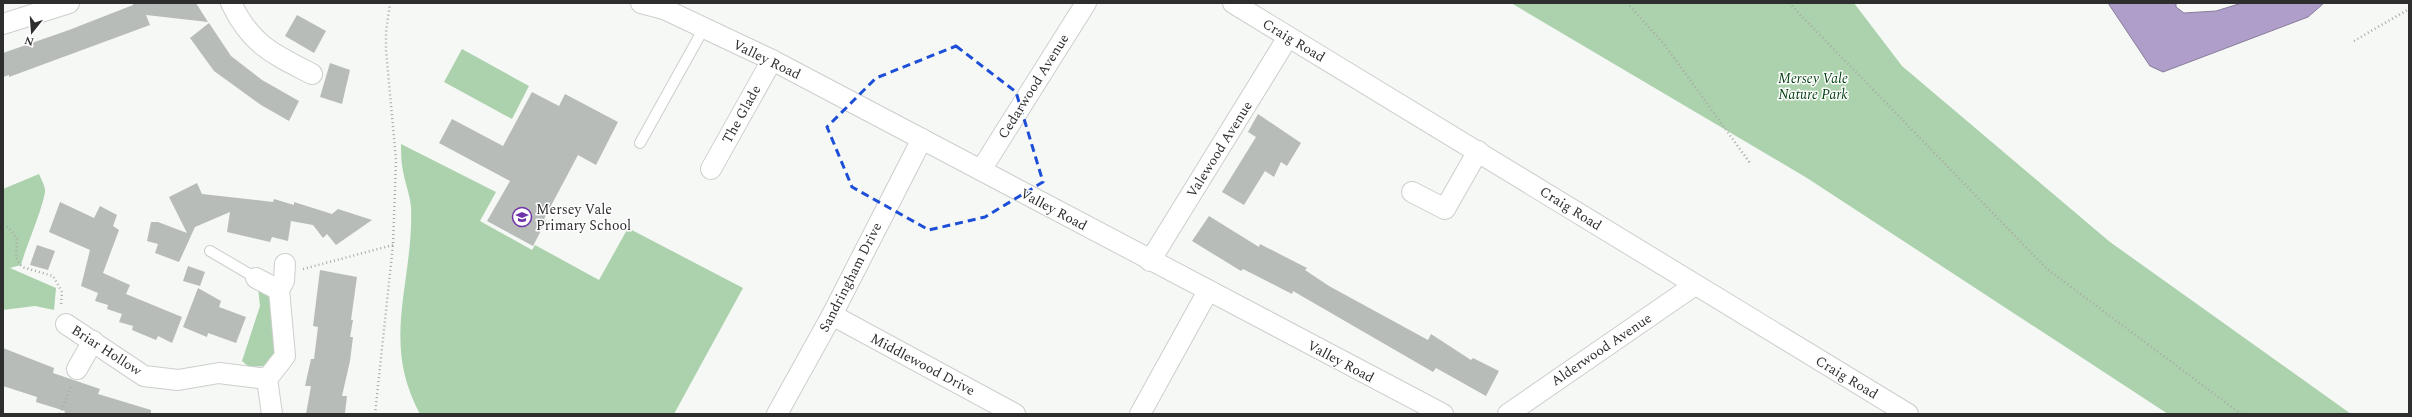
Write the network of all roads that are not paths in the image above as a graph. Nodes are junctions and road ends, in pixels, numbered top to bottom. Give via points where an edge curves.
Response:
1 (69, 3) edge
2 (231, 3) edge
3 (641, 3) edge
4 (1086, 3) edge
5 (1233, 3) edge
6 (664, 6) edge
7 (3, 24) edge
8 (704, 28) junction
9 (1288, 37) junction
10 (772, 60) junction
11 (312, 74) dead end
12 (922, 139) junction
13 (640, 143) dead end
14 (1478, 151) junction
15 (711, 169) dead end
16 (981, 170) junction
17 (1412, 192) dead end
18 (210, 251) dead end
19 (1150, 260) junction
20 (256, 278) joint
21 (1695, 285) junction
22 (1208, 291) junction
23 (832, 315) junction
24 (66, 324) road end
25 (93, 341) junction
26 (77, 369) road end
27 (266, 379) junction
28 (272, 414) edge
29 (777, 414) edge
30 (1015, 414) edge
31 (1140, 414) edge
32 (1443, 414) edge
33 (1508, 414) edge
34 (1908, 414) edge

1 - 7 street
2 - 11 street via 242,25 269,52
3 - 6 street, Valley Road
4 - 16 street, Cedarwood Avenue
5 - 9 street, Craig Road
6 - 8 street, Valley Road
8 - 10 street, Valley Road
8 - 13 lane
9 - 14 street, Craig Road
9 - 19 street, Valewood Avenue
10 - 12 street, Valley Road
10 - 15 street, The Glade
12 - 16 street, Valley Road
12 - 23 street, Sandringham Drive
14 - 17 street via 1445,209
14 - 21 street, Craig Road
16 - 19 street, Valley Road
18 - 20 lane
19 - 22 street, Valley Road
20 - 27 street via 283,276 285,356
21 - 33 street, Alderwood Avenue
21 - 34 street, Craig Road
22 - 31 street
22 - 32 street, Valley Road
23 - 29 street, Sandringham Drive
23 - 30 street, Middlewood Drive
24 - 25 street, Briar Hollow
25 - 26 street
25 - 27 street, Briar Hollow via 144,376 178,380 219,373
27 - 28 street

